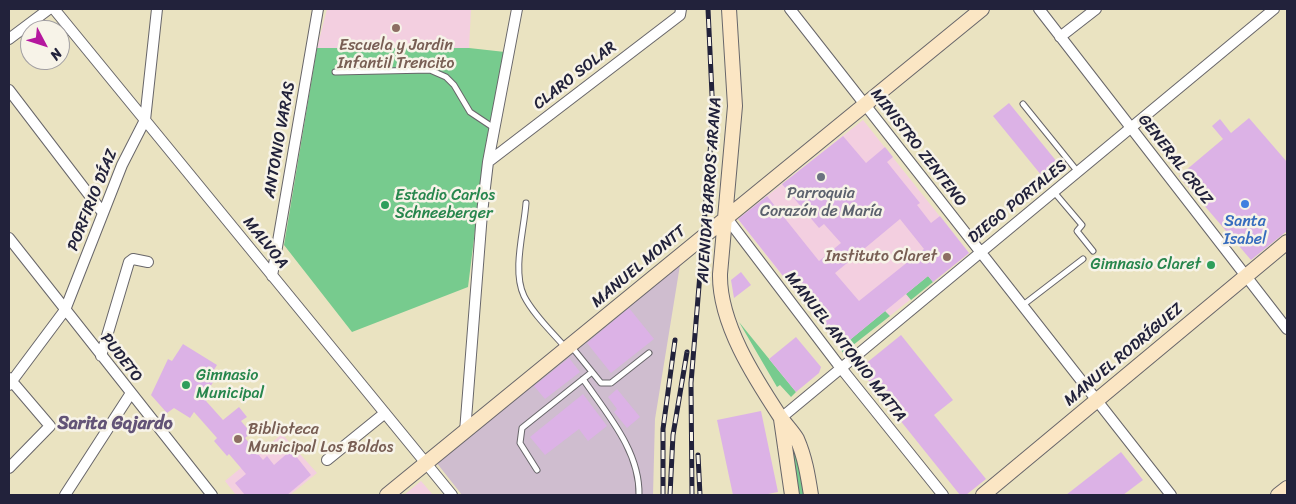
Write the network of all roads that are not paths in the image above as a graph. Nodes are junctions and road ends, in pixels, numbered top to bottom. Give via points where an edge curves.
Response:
1 (49, 9) edge
2 (54, 9) edge
3 (157, 9) edge
4 (318, 9) edge
5 (517, 9) edge
6 (729, 9) edge
7 (790, 9) edge
8 (982, 9) edge
9 (1039, 9) edge
10 (1096, 9) edge
11 (1274, 9) edge
12 (680, 12) edge
13 (1060, 37) junction
14 (9, 39) edge
15 (334, 72) dead end
16 (9, 90) edge
17 (1023, 104) dead end
18 (865, 105) junction
19 (145, 120) junction
20 (495, 128) junction
21 (1132, 129) junction
22 (488, 162) junction
23 (1078, 173) junction
24 (1054, 192) junction
25 (526, 203) dead end
26 (103, 213) junction
27 (726, 217) junction
28 (9, 238) edge
29 (1287, 242) edge
30 (1093, 251) dead end
31 (981, 252) junction
32 (1083, 259) dead end
33 (148, 262) dead end
34 (272, 276) junction
35 (1246, 276) junction
36 (1023, 305) junction
37 (64, 310) junction
38 (1287, 329) edge
39 (569, 348) junction
40 (649, 352) dead end
41 (101, 356) junction
42 (840, 367) junction
43 (592, 372) junction
44 (583, 379) junction
45 (10, 381) edge
46 (130, 393) junction
47 (1097, 400) junction
48 (385, 413) junction
49 (781, 418) junction
50 (465, 432) junction
51 (327, 460) dead end
52 (426, 464) junction
53 (9, 468) edge
54 (537, 470) dead end
55 (1287, 488) edge
56 (65, 495) edge
57 (212, 495) edge
58 (387, 495) edge
59 (452, 495) edge
60 (639, 495) edge
61 (792, 495) edge
62 (811, 495) edge
63 (942, 495) edge
64 (983, 495) edge
65 (1171, 495) edge
66 (1278, 495) edge

1 - 14 street
2 - 19 street, MALVOA
3 - 19 street, PORFIRIO DÍAZ
4 - 34 street, ANTONIO VARAS
5 - 20 street
6 - 27 street, AVENIDA BARROS ARANA via 735,106
7 - 18 street, MINISTRO ZENTENO
8 - 18 street, MANUEL MONTT
9 - 13 street, GENERAL CRUZ
10 - 13 street
11 - 21 street, DIEGO PORTALES
12 - 22 street, CLARO SOLAR
13 - 21 street, GENERAL CRUZ
15 - 20 lane via 430,70 446,77 470,112
16 - 26 street
17 - 23 lane
18 - 27 street, MANUEL MONTT
18 - 31 street, MINISTRO ZENTENO
19 - 26 street, PORFIRIO DÍAZ
19 - 34 street, MALVOA
20 - 22 street
21 - 23 street, DIEGO PORTALES
21 - 35 street, GENERAL CRUZ
22 - 50 street
23 - 24 street, DIEGO PORTALES
24 - 30 lane via 1082,225 1077,231
24 - 31 street, DIEGO PORTALES
25 - 39 lane via 518,269 520,287 528,304
26 - 37 street, PORFIRIO DÍAZ
27 - 39 street, MANUEL MONTT
27 - 42 street, MANUEL ANTONIO MATTA
27 - 49 street, AVENIDA BARROS ARANA via 720,274 724,310 733,335
28 - 37 street, PUDETO
29 - 35 street, MANUEL RODRÍGUEZ
31 - 36 street, MINISTRO ZENTENO
31 - 42 street, DIEGO PORTALES
32 - 36 lane
33 - 41 street via 133,259 130,262
34 - 48 street, MALVOA
35 - 38 street, GENERAL CRUZ
35 - 47 street, MANUEL RODRÍGUEZ
36 - 47 street, MINISTRO ZENTENO
37 - 41 street, PUDETO
37 - 45 street, PORFIRIO DÍAZ
39 - 43 lane
39 - 50 street, MANUEL MONTT
40 - 43 lane via 610,383 600,383
41 - 46 street, PUDETO
42 - 49 street, DIEGO PORTALES
42 - 63 street, MANUEL ANTONIO MATTA
43 - 44 lane
44 - 54 lane via 522,428 520,443
44 - 60 lane via 627,443
45 - 53 street via 50,426
46 - 56 street
46 - 57 street, PUDETO
47 - 64 street, MANUEL RODRÍGUEZ
47 - 65 street, MINISTRO ZENTENO
48 - 51 street
48 - 52 street, MALVOA
49 - 61 street, AVENIDA BARROS ARANA
49 - 62 street, AVENIDA BARROS ARANA via 796,438 805,462
50 - 52 street, MANUEL MONTT
52 - 58 street, MANUEL MONTT
52 - 59 street, MALVOA
55 - 66 street

